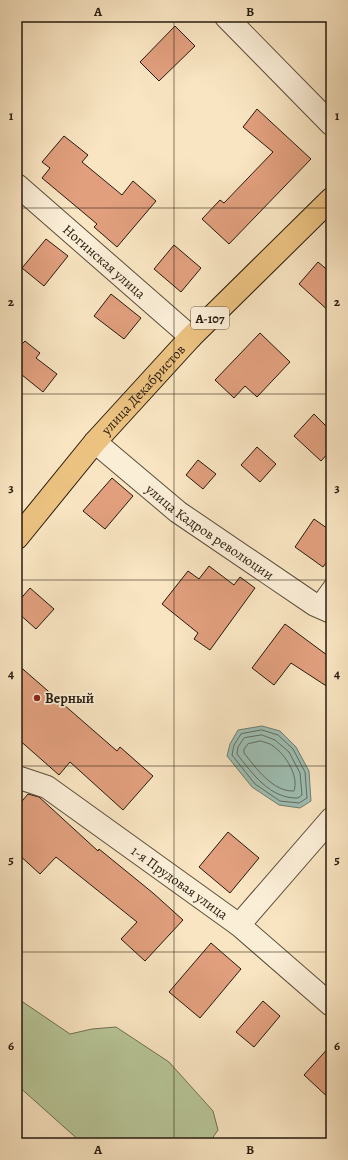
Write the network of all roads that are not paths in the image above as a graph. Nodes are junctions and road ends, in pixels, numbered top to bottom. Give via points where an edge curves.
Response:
1 (226, 17) edge
2 (331, 124) edge
3 (17, 185) edge
4 (331, 200) edge
5 (191, 337) junction
6 (95, 442) junction
7 (17, 538) edge
8 (331, 583) edge
9 (323, 609) edge
10 (17, 777) edge
11 (328, 829) edge
12 (239, 925) junction
13 (331, 1005) edge

1 - 2 street
3 - 5 street, Ногинская улица
4 - 5 highway, улица Декабристов / А-107
5 - 6 highway, улица Декабристов / А-107
6 - 7 highway, улица Декабристов / А-107
6 - 9 street, улица Кадров революции via 178,512
8 - 9 lane
10 - 12 street, 1-я Прудовая улица via 47,786
11 - 12 street
12 - 13 street, 1-я Прудовая улица

